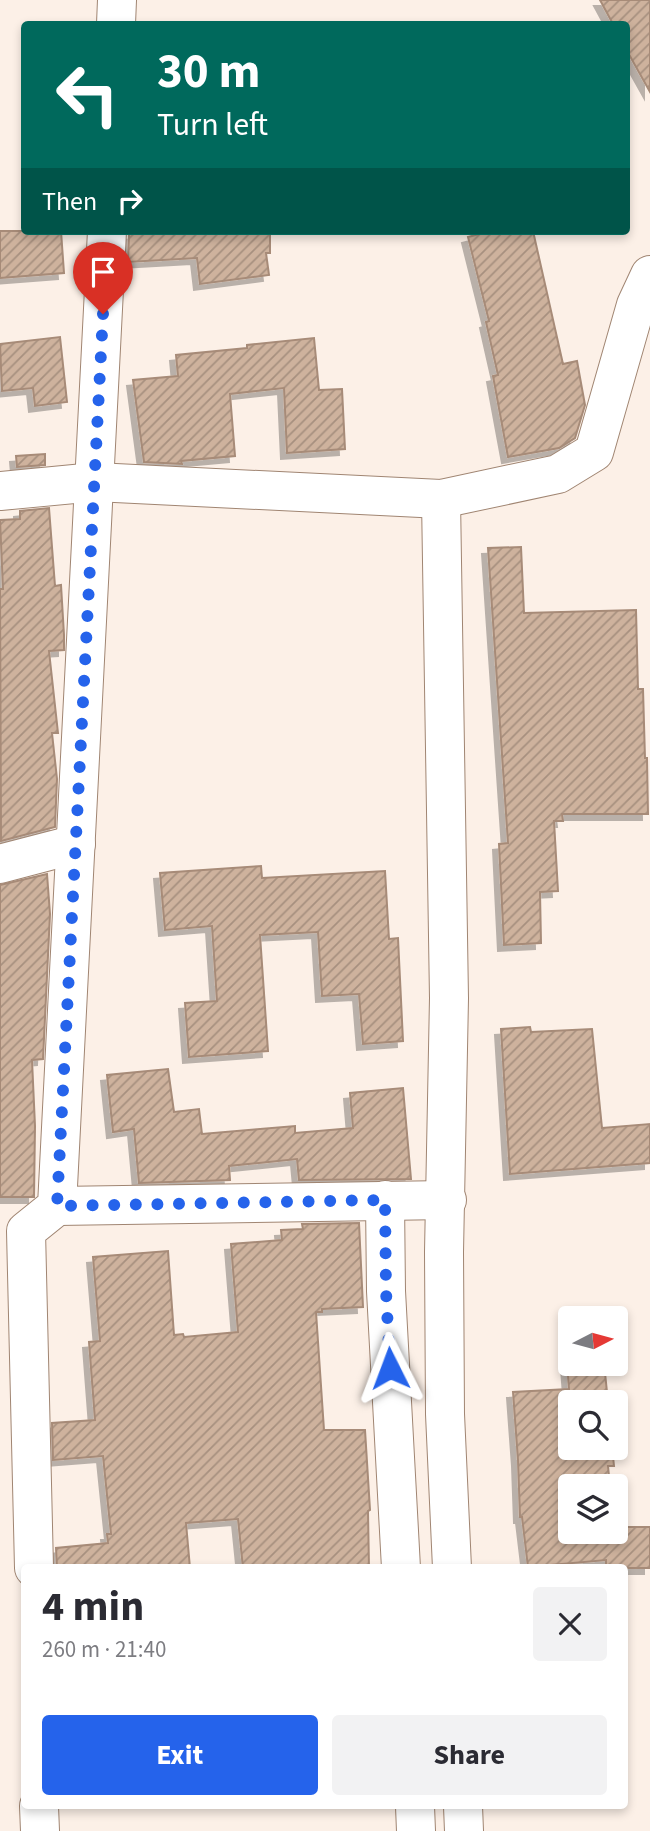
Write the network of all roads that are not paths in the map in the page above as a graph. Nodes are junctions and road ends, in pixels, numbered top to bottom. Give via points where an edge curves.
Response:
1 (117, 0) edge
2 (116, 21) edge
3 (107, 235) edge
4 (650, 275) edge
5 (95, 482) junction
6 (0, 491) edge
7 (441, 499) junction
8 (76, 844) junction
9 (0, 864) edge
10 (385, 1200) junction
11 (447, 1200) junction
12 (57, 1206) junction
13 (13, 1230) edge
14 (34, 1564) edge
15 (401, 1564) edge
16 (452, 1564) edge
17 (39, 1809) edge
18 (415, 1809) edge
19 (463, 1809) edge
20 (40, 1831) edge
21 (416, 1831) edge
22 (464, 1831) edge

1 - 2 street
3 - 5 street
4 - 7 street via 636,305 594,452 558,474
5 - 6 street
5 - 7 street
5 - 8 street
7 - 11 street via 449,998
8 - 9 street
8 - 12 street
10 - 11 street
10 - 12 street
10 - 15 street
11 - 16 street via 445,1414
12 - 13 street
13 - 14 street
17 - 20 street
18 - 21 street
19 - 22 street

